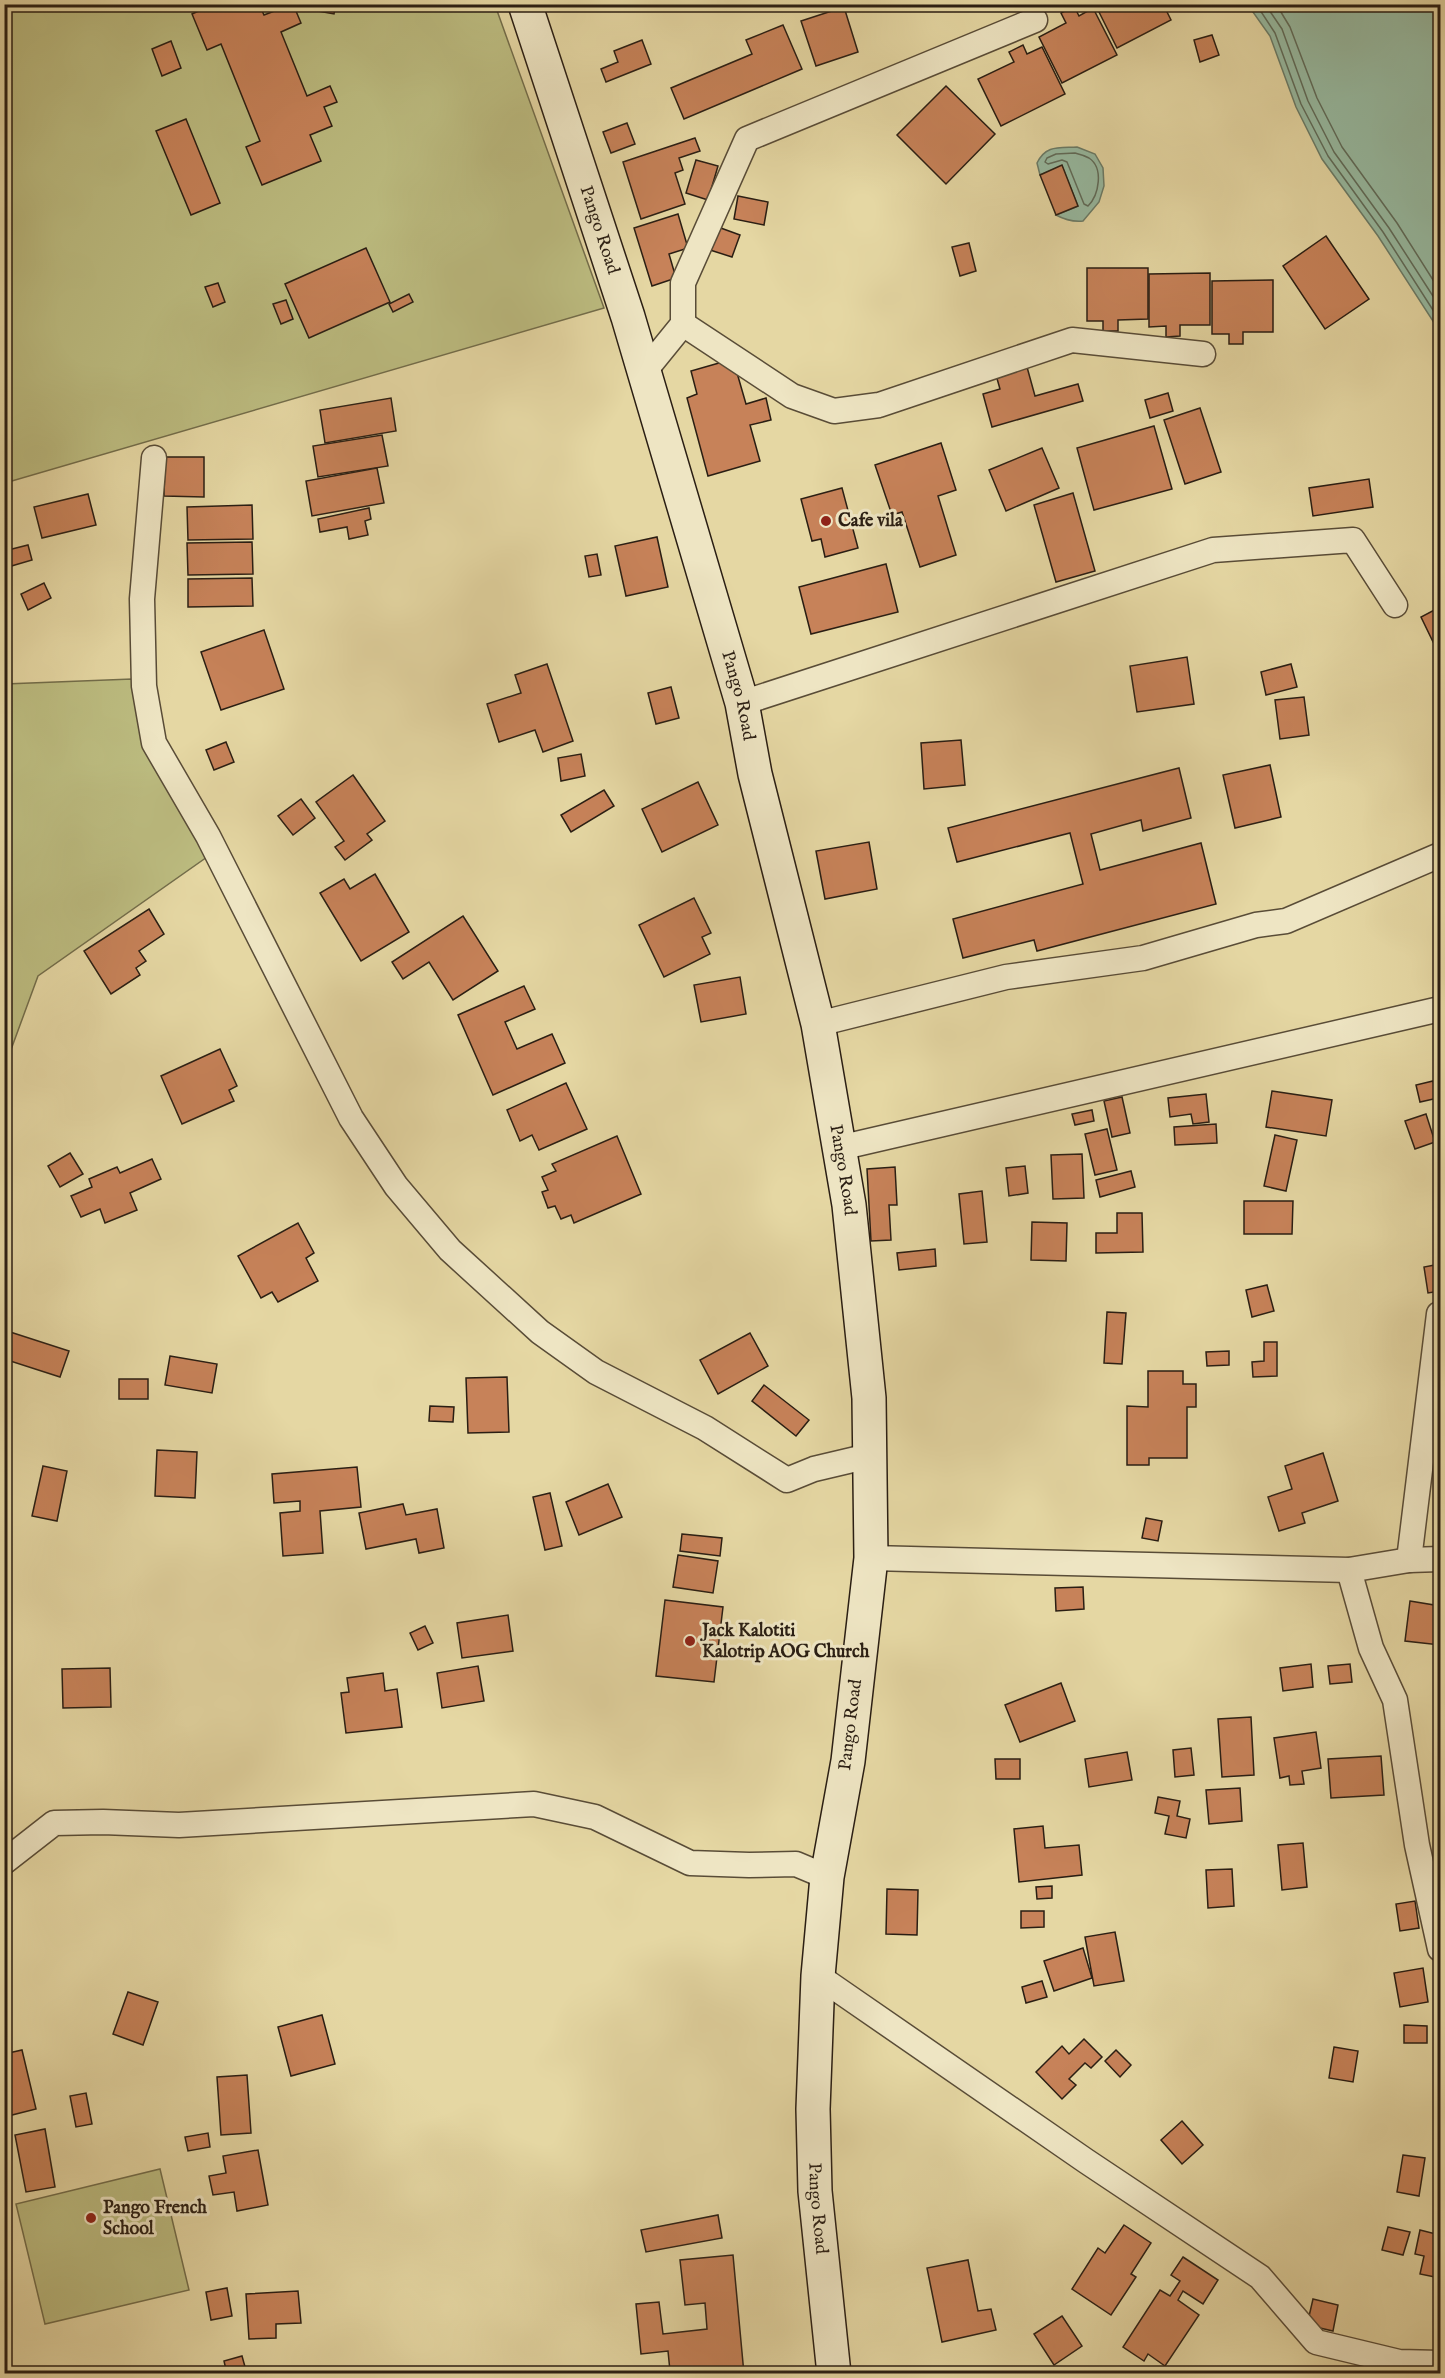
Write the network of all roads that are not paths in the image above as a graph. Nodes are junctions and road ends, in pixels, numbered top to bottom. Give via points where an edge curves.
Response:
1 (525, 4) edge
2 (1035, 20) dead end
3 (683, 324) junction
4 (1203, 354) dead end
5 (644, 372) junction
6 (154, 458) dead end
7 (1395, 605) dead end
8 (742, 703) junction
9 (1440, 855) edge
10 (1440, 1009) edge
11 (818, 1024) junction
12 (839, 1148) junction
13 (1439, 1314) edge
14 (869, 1456) junction
15 (871, 1558) junction
16 (1440, 1559) edge
17 (1408, 1560) junction
18 (1348, 1570) junction
19 (4, 1862) edge
20 (827, 1877) junction
21 (1440, 1948) edge
22 (818, 1976) junction
23 (1440, 2364) edge
24 (834, 2373) edge

1 - 5 street, Pango Road
2 - 3 street via 747,139 683,283
3 - 4 street via 792,396 834,411 879,405 1072,340
3 - 5 street
5 - 8 street, Pango Road
6 - 14 street via 142,599 144,686 154,743 208,836 351,1118 396,1186 450,1250 540,1332 596,1372 705,1428 787,1480
7 - 8 street via 1353,540 1213,550
8 - 11 street, Pango Road via 755,774
9 - 11 street via 1286,921 1256,925 1143,958 1006,977
10 - 12 street
11 - 12 street, Pango Road
12 - 14 street, Pango Road via 849,1205 869,1398
13 - 17 street
14 - 15 street, Pango Road
15 - 18 street
15 - 20 street, Pango Road via 848,1761
16 - 17 street
17 - 18 street
18 - 21 street via 1371,1648 1395,1700 1417,1845
19 - 20 street via 54,1823 179,1825 534,1804 595,1817 690,1863 796,1864
20 - 22 street, Pango Road
22 - 23 street via 1260,2277 1316,2342 1400,2362
22 - 24 street, Pango Road via 813,2109 815,2191

